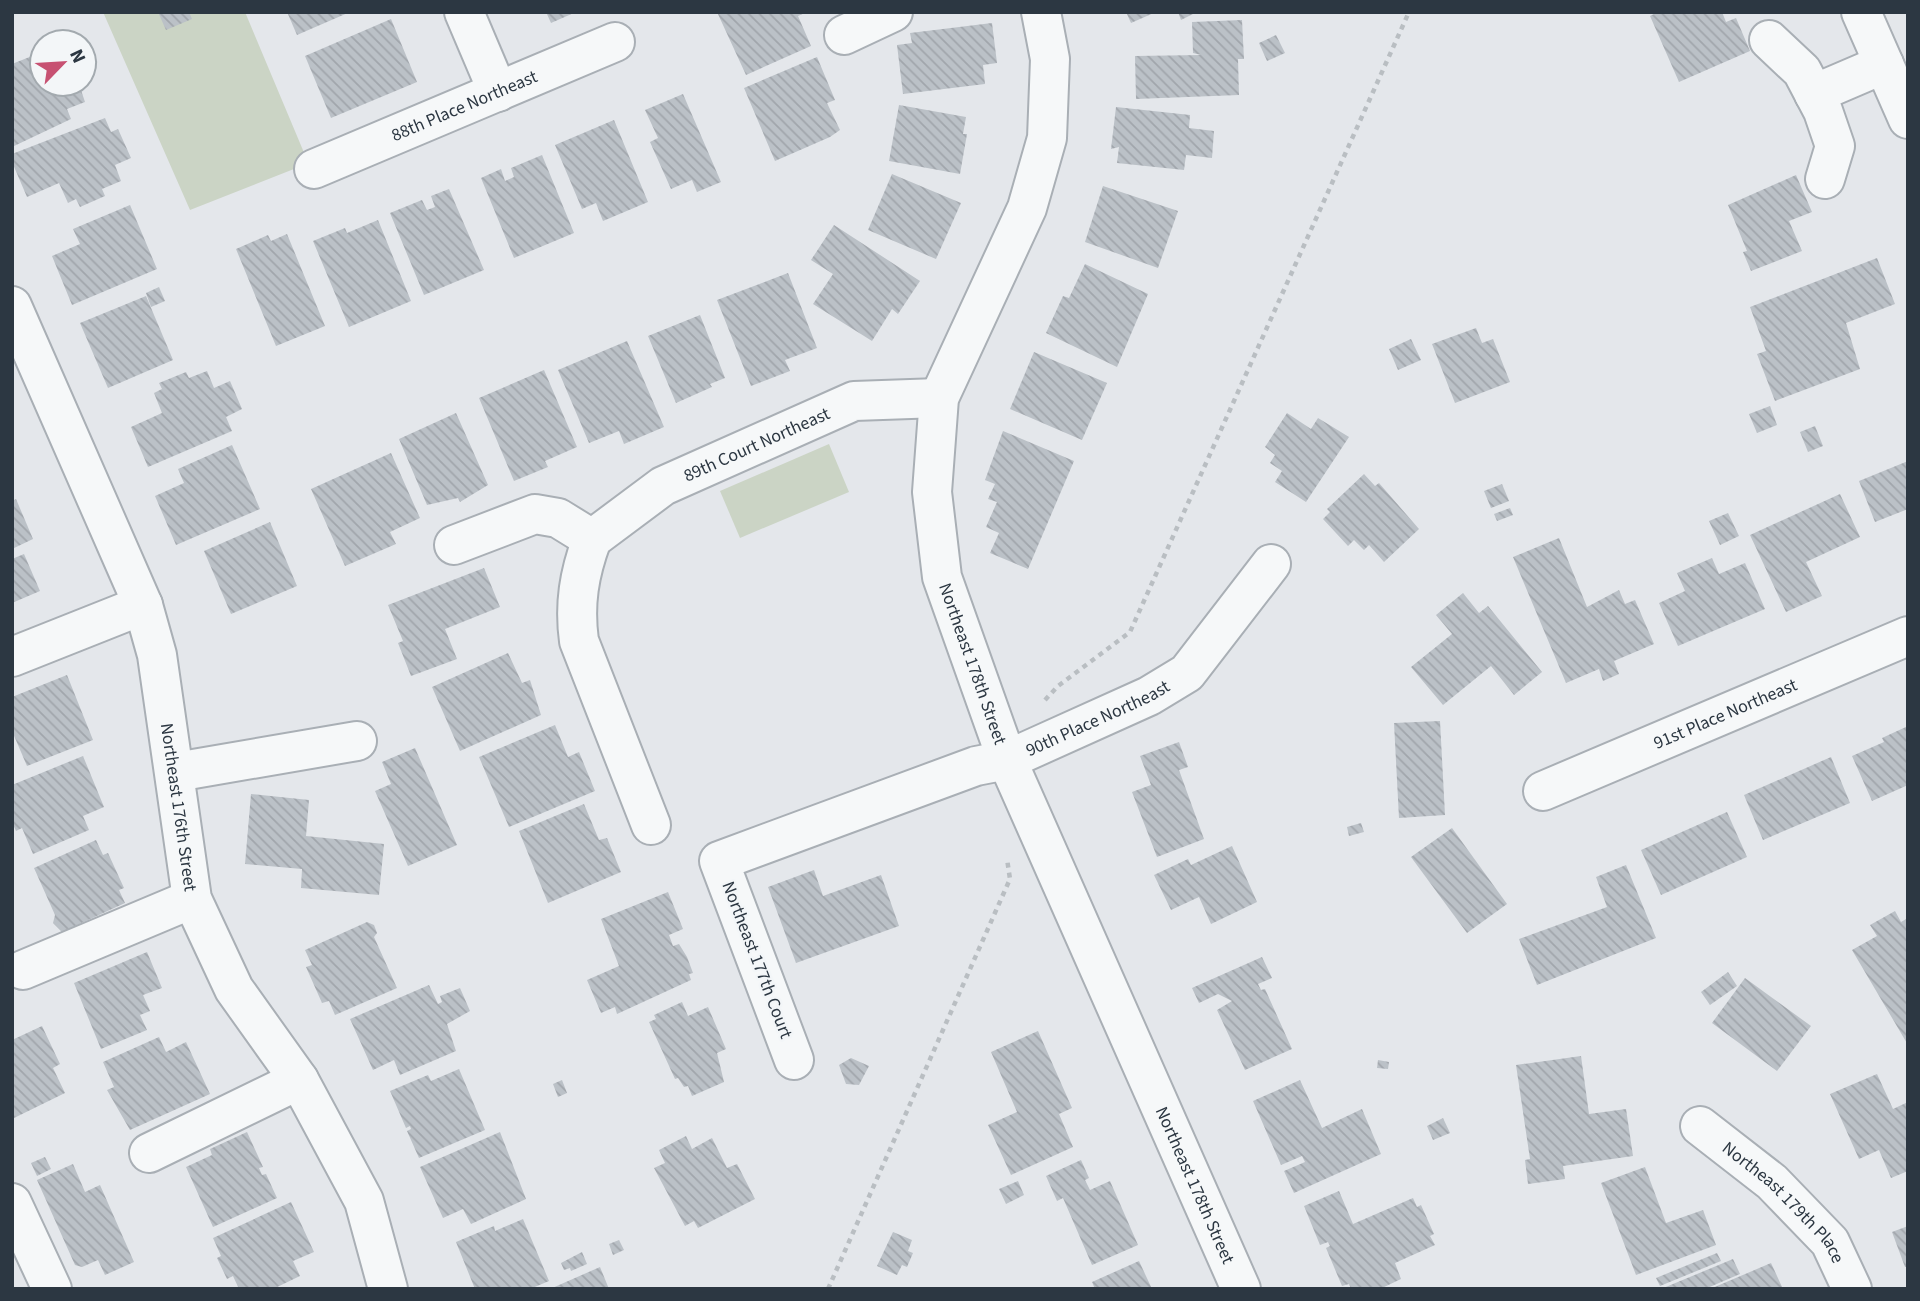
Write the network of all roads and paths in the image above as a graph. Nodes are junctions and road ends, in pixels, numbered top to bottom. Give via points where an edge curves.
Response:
1 (464, 12) edge
2 (893, 12) edge
3 (1041, 12) edge
4 (1409, 12) edge
5 (1861, 12) edge
6 (844, 35) dead end
7 (1769, 40) dead end
8 (615, 43) dead end
9 (1895, 74) edge
10 (498, 92) junction
11 (1814, 94) junction
12 (1908, 119) edge
13 (314, 169) dead end
14 (1825, 178) dead end
15 (12, 306) edge
16 (26, 372) edge
17 (939, 398) junction
18 (593, 539) junction
19 (454, 545) dead end
20 (1271, 564) dead end
21 (144, 605) junction
22 (1908, 636) edge
23 (12, 657) edge
24 (356, 741) dead end
25 (1017, 755) junction
26 (176, 772) junction
27 (1544, 791) dead end
28 (651, 825) dead end
29 (1007, 856) dead end
30 (719, 861) joint
31 (192, 899) junction
32 (23, 970) dead end
33 (794, 1060) dead end
34 (299, 1080) junction
35 (1700, 1126) dead end
36 (149, 1153) dead end
37 (12, 1203) edge
38 (52, 1289) edge
39 (388, 1289) edge
40 (828, 1289) edge
41 (1241, 1289) edge
42 (1852, 1289) edge

1 - 10 street
2 - 6 street
3 - 17 street, Northeast 178th Street via 1050,59 1047,138 1027,208
4 - 25 path via 1130,632 1058,686 1035,710
5 - 9 street
7 - 11 street via 1802,71
8 - 10 street, 88th Place Northeast
9 - 11 street
9 - 12 street
10 - 13 street, 88th Place Northeast
11 - 14 street via 1835,146
15 - 16 street, Northeast 176th Street
16 - 21 street, Northeast 176th Street
17 - 18 street, 89th Court Northeast via 855,401 663,486
17 - 25 street, Northeast 178th Street via 932,492 942,578
18 - 19 street via 558,518 536,514
18 - 28 street via 579,578 579,640
20 - 25 street, 90th Place Northeast via 1187,673 1149,696
21 - 23 street
21 - 26 street, Northeast 176th Street
22 - 27 street, 91st Place Northeast
24 - 26 street
25 - 30 street, 90th Place Northeast
25 - 41 street, Northeast 178th Street
26 - 31 street, Northeast 176th Street
29 - 40 path via 1010,879
30 - 33 street, Northeast 177th Court
31 - 32 street
31 - 34 street, Northeast 176th Street via 234,989
34 - 36 street
34 - 39 street, Northeast 176th Street via 364,1201
35 - 42 street, Northeast 179th Place via 1772,1182 1830,1242
37 - 38 street

